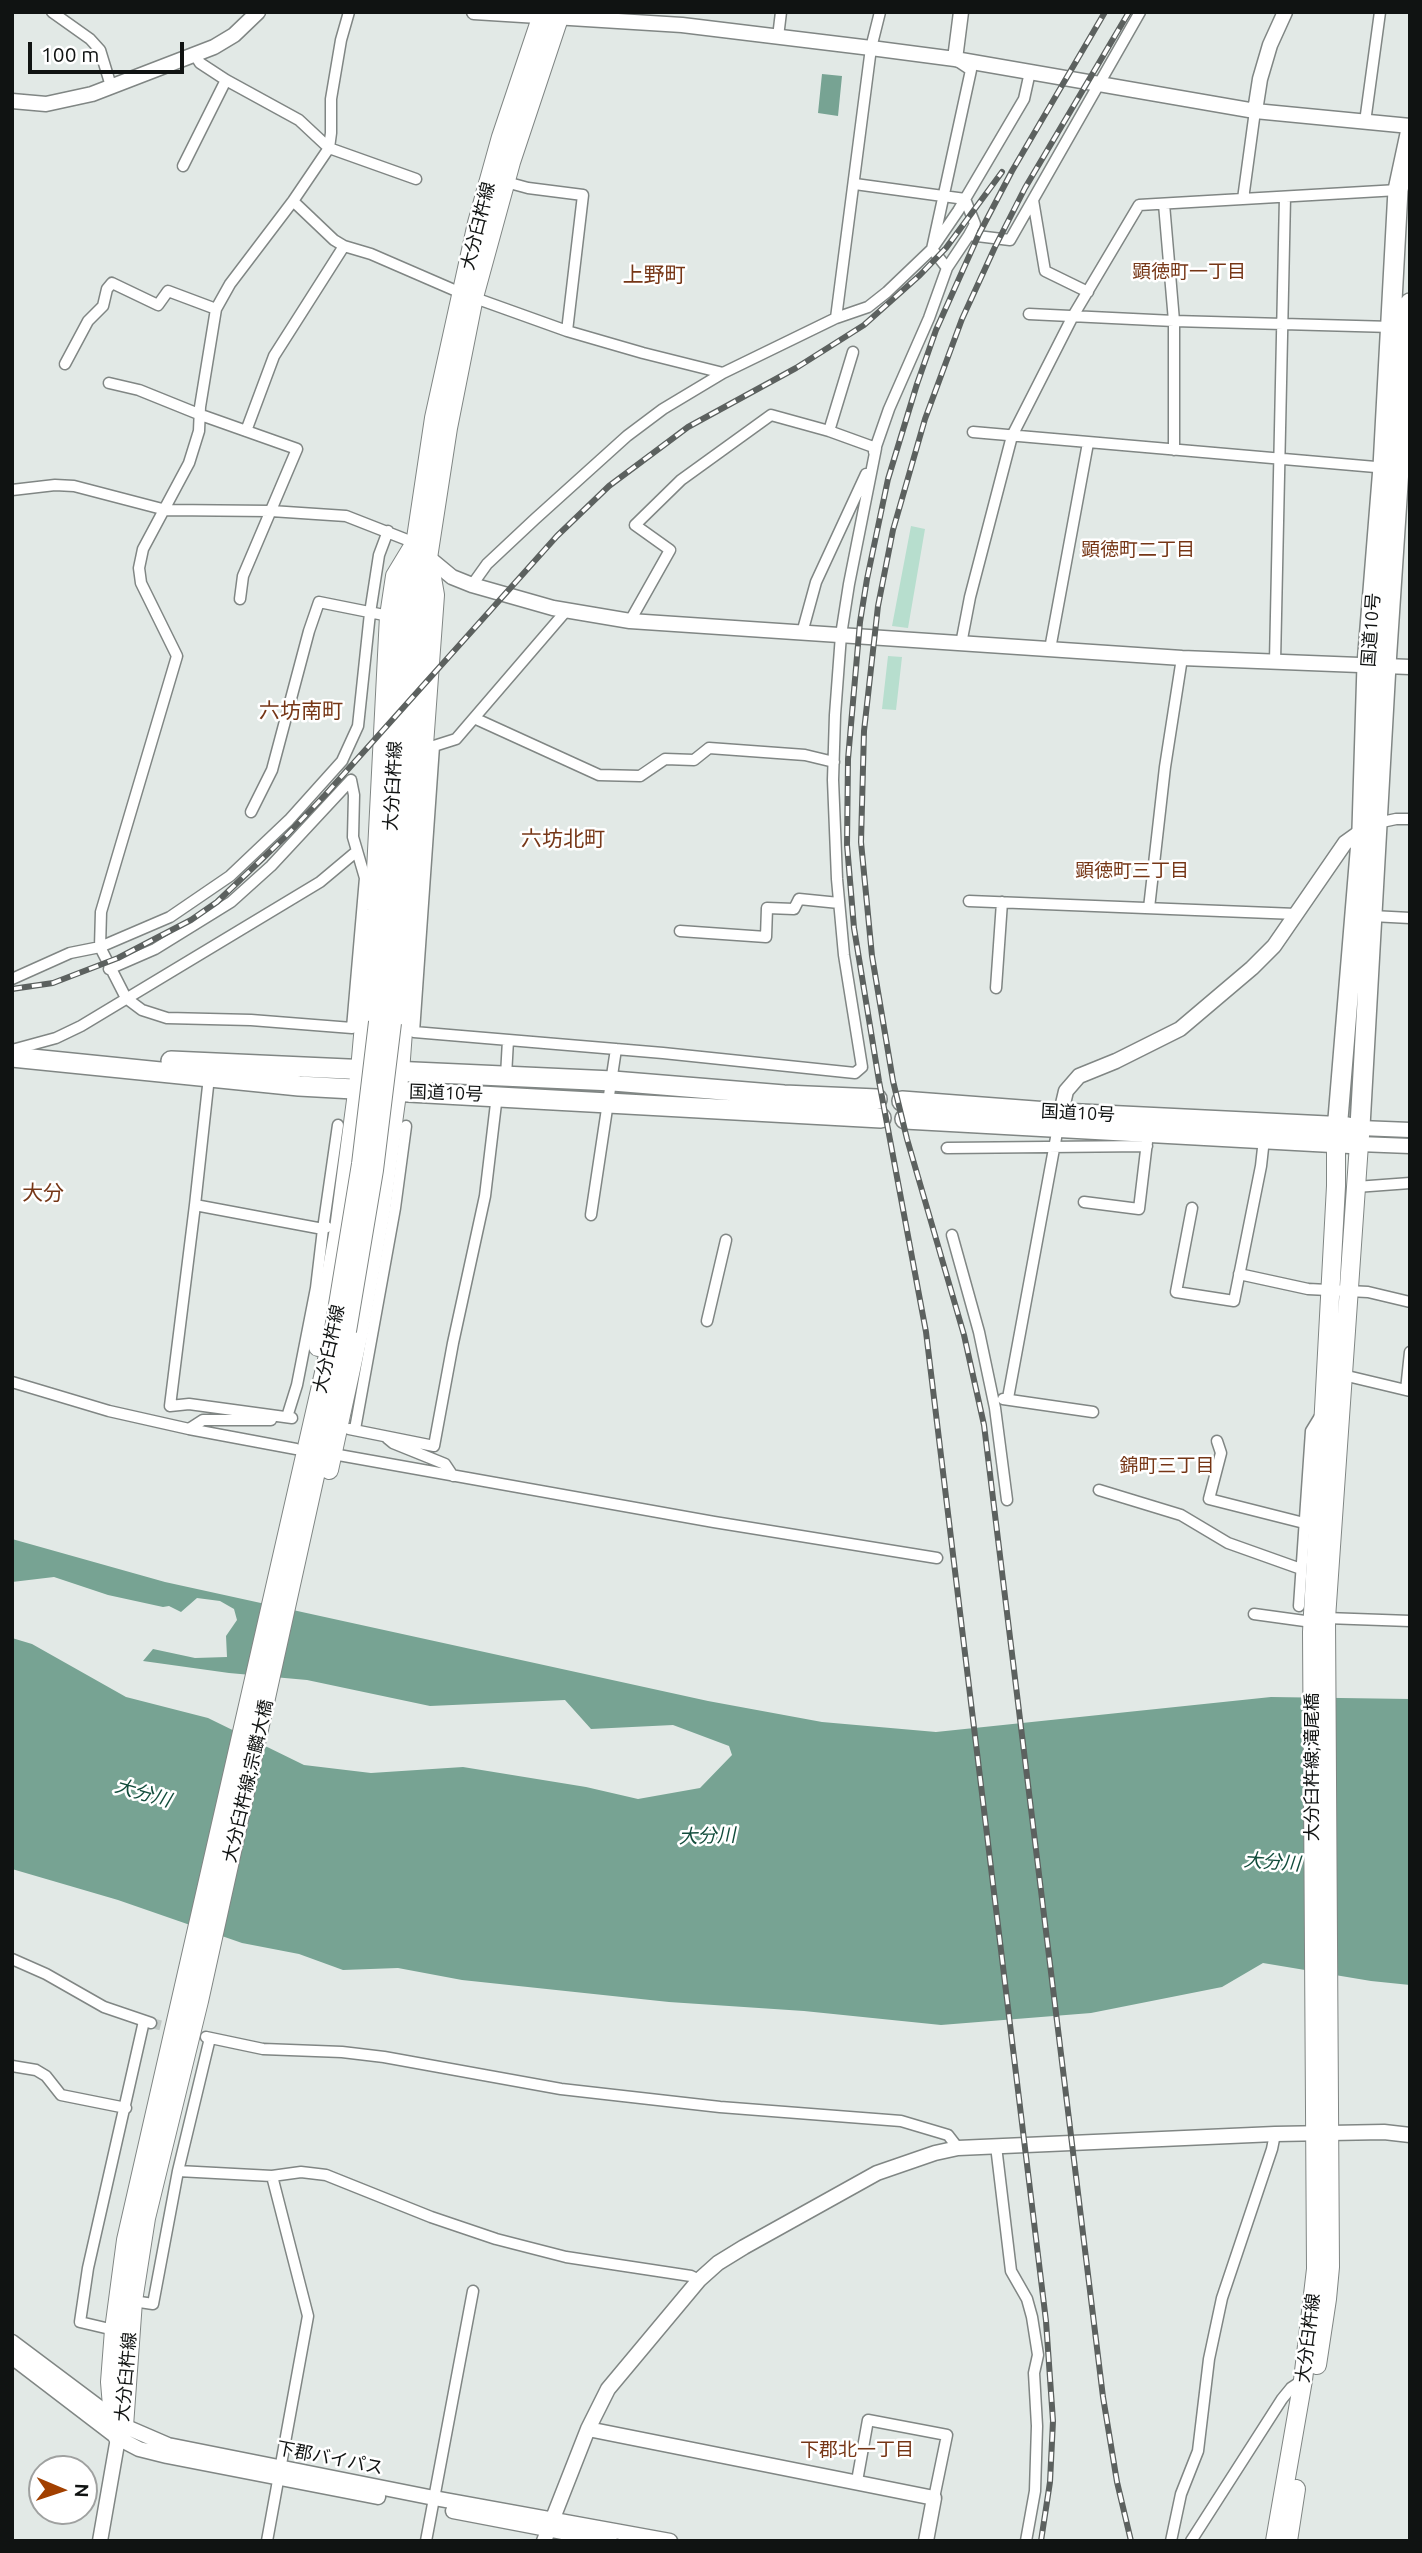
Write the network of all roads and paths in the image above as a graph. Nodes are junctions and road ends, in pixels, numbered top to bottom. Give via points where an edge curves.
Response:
1 (52, 12) edge
2 (258, 12) edge
3 (349, 12) edge
4 (474, 12) edge
5 (781, 12) edge
6 (880, 12) edge
7 (961, 12) edge
8 (1140, 12) edge
9 (1285, 12) edge
10 (1380, 12) edge
11 (551, 14) edge
12 (682, 19) edge
13 (778, 37) junction
14 (871, 48) junction
15 (195, 55) junction
16 (955, 59) junction
17 (1030, 72) junction
18 (226, 80) junction
19 (1098, 83) junction
20 (111, 86) junction
21 (12, 101) edge
22 (1255, 111) junction
23 (1365, 122) junction
24 (1410, 126) edge
25 (1410, 134) edge
26 (329, 148) junction
27 (183, 166) dead end
28 (416, 178) dead end
29 (506, 182) junction
30 (855, 184) junction
31 (1398, 190) junction
32 (944, 197) junction
33 (1285, 197) junction
34 (1243, 199) junction
35 (965, 200) junction
36 (1032, 200) junction
37 (293, 201) junction
38 (1164, 204) junction
39 (969, 235) junction
40 (344, 246) junction
41 (932, 249) junction
42 (947, 268) junction
43 (1088, 292) junction
44 (468, 295) junction
45 (1410, 303) edge
46 (216, 310) junction
47 (1029, 314) dead end
48 (1073, 316) junction
49 (836, 318) junction
50 (1174, 321) junction
51 (1284, 324) junction
52 (1392, 327) junction
53 (567, 331) junction
54 (853, 352) dead end
55 (65, 364) dead end
56 (723, 373) junction
57 (109, 383) dead end
58 (201, 415) junction
59 (246, 431) junction
60 (829, 431) junction
61 (973, 432) dead end
62 (1012, 436) junction
63 (1088, 443) junction
64 (876, 448) junction
65 (1174, 450) junction
66 (1279, 459) junction
67 (1398, 469) edge
68 (12, 490) edge
69 (166, 510) junction
70 (271, 511) junction
71 (388, 531) junction
72 (415, 543) junction
73 (428, 558) junction
74 (472, 585) junction
75 (240, 599) dead end
76 (566, 611) junction
77 (369, 613) junction
78 (388, 616) junction
79 (630, 621) junction
80 (802, 633) junction
81 (841, 635) junction
82 (961, 644) junction
83 (1050, 649) junction
84 (1182, 658) junction
85 (1275, 662) junction
86 (1377, 665) junction
87 (1410, 667) edge
88 (474, 718) junction
89 (834, 762) junction
90 (425, 806) junction
91 (251, 812) dead end
92 (1410, 819) edge
93 (1369, 826) junction
94 (357, 851) junction
95 (969, 901) dead end
96 (1002, 902) junction
97 (839, 903) junction
98 (1149, 908) junction
99 (1296, 914) junction
100 (1372, 916) junction
101 (1410, 918) edge
102 (680, 931) dead end
103 (100, 947) junction
104 (110, 969) junction
105 (12, 978) edge
106 (996, 988) dead end
107 (126, 999) junction
108 (385, 1022) junction
109 (508, 1040) junction
110 (616, 1049) junction
111 (12, 1050) edge
112 (12, 1056) edge
113 (506, 1076) junction
114 (209, 1077) junction
115 (359, 1079) junction
116 (612, 1081) junction
117 (399, 1082) junction
118 (497, 1095) junction
119 (609, 1103) junction
120 (904, 1110) dead end
121 (1059, 1120) junction
122 (338, 1125) dead end
123 (406, 1126) dead end
124 (1410, 1130) edge
125 (1337, 1134) junction
126 (1359, 1136) junction
127 (1147, 1139) junction
128 (1264, 1139) junction
129 (1410, 1146) edge
130 (947, 1148) dead end
131 (1054, 1148) junction
132 (1410, 1183) edge
133 (1356, 1187) junction
134 (1084, 1202) dead end
135 (195, 1205) junction
136 (1192, 1208) dead end
137 (387, 1212) junction
138 (591, 1215) dead end
139 (341, 1220) junction
140 (323, 1229) junction
141 (951, 1234) dead end
142 (726, 1240) dead end
143 (1239, 1274) junction
144 (1330, 1290) junction
145 (1350, 1290) junction
146 (1410, 1302) edge
147 (707, 1321) dead end
148 (1410, 1352) edge
149 (1343, 1375) junction
150 (12, 1382) edge
151 (1408, 1391) edge
152 (1008, 1398) junction
153 (994, 1401) junction
154 (1323, 1411) junction
155 (1093, 1412) dead end
156 (287, 1417) junction
157 (189, 1429) junction
158 (381, 1434) junction
159 (1217, 1441) dead end
160 (313, 1457) junction
161 (453, 1476) junction
162 (1099, 1490) dead end
163 (1007, 1500) dead end
164 (1304, 1523) junction
165 (937, 1558) dead end
166 (279, 1567) joint
167 (1301, 1569) junction
168 (1299, 1606) dead end
169 (1254, 1614) dead end
170 (1410, 1621) edge
171 (1319, 1626) junction
172 (12, 1959) edge
173 (190, 2000) junction
174 (12, 2066) edge
175 (125, 2108) junction
176 (1275, 2134) junction
177 (1323, 2134) junction
178 (1410, 2135) edge
179 (996, 2146) junction
180 (958, 2148) junction
181 (178, 2171) junction
182 (272, 2175) junction
183 (699, 2280) junction
184 (473, 2291) dead end
185 (134, 2301) junction
186 (114, 2330) junction
187 (12, 2342) edge
188 (12, 2357) edge
189 (1303, 2380) junction
190 (118, 2428) junction
191 (588, 2430) junction
192 (281, 2474) junction
193 (856, 2481) junction
194 (934, 2498) junction
195 (433, 2502) junction
196 (548, 2530) edge
197 (100, 2541) edge
198 (267, 2541) edge
199 (426, 2541) edge
200 (610, 2541) edge
201 (670, 2541) edge
202 (926, 2541) edge
203 (1027, 2541) edge
204 (1171, 2541) edge
205 (1191, 2541) edge
206 (1275, 2541) edge
207 (1288, 2541) edge

1 - 20 street via 100,50
2 - 15 street via 227,40
3 - 26 street via 331,99
4 - 11 street
5 - 13 street
6 - 14 street
7 - 16 street
8 - 19 street
9 - 22 street via 1270,44
10 - 23 street
11 - 12 street
11 - 29 main road, 大分臼杵線
11 - 44 main road, 大分臼杵線 via 501,137 477,223
12 - 13 street
13 - 14 street
14 - 16 street
14 - 30 street
15 - 18 street
15 - 20 street
16 - 17 street
16 - 32 street via 971,70
17 - 19 street
17 - 35 street via 1024,99
18 - 26 street via 293,115
18 - 27 street
19 - 22 street
19 - 36 street
20 - 21 street via 46,104
22 - 23 street
22 - 34 street
23 - 24 street
25 - 31 highway, 国道10号
26 - 28 street
26 - 37 street
29 - 44 main road, 大分臼杵線
29 - 53 street via 583,195
30 - 32 street
30 - 49 street
31 - 33 street
31 - 52 highway, 国道10号
32 - 35 street
32 - 41 street
33 - 34 street
33 - 51 street
34 - 38 street
35 - 39 street via 975,225
35 - 41 street
36 - 39 street via 1010,240
36 - 43 street via 1045,271
37 - 40 street
37 - 46 street via 230,284
38 - 43 street via 1139,205
38 - 50 street
39 - 42 street
40 - 44 street
40 - 59 street via 274,356
41 - 42 street
41 - 49 street via 868,307
42 - 64 street
43 - 48 street
44 - 53 street
44 - 72 main road, 大分臼杵線 via 434,418
44 - 73 main road, 大分臼杵線
45 - 67 highway, 国道10号
46 - 55 street via 168,291 158,305 112,283 103,306 88,321
46 - 58 street
47 - 48 street
48 - 50 street
48 - 62 street
49 - 56 street
50 - 51 street
50 - 65 street
51 - 52 street
51 - 66 street
52 - 67 highway, 国道10号
53 - 56 street
54 - 60 street
56 - 74 street via 627,436 487,564
57 - 58 street
58 - 59 street
58 - 69 street via 189,463
59 - 70 street via 297,449
60 - 64 street
60 - 79 street via 771,415 658,500 635,525 670,550
61 - 62 street
62 - 63 street
62 - 82 street
63 - 65 street
63 - 83 street
64 - 80 street via 816,582
64 - 81 street
65 - 66 street
66 - 67 street
66 - 85 street
67 - 86 highway, 国道10号
68 - 69 street via 75,486
69 - 70 street
69 - 103 street via 143,549 139,569 141,583 177,656 101,912
70 - 71 street via 346,516
70 - 75 street via 243,576
71 - 72 street
71 - 77 street
72 - 73 street
72 - 78 main road via 395,576
72 - 108 main road, 大分臼杵線 via 398,703
73 - 74 street via 452,577
73 - 90 main road via 435,595
73 - 108 main road, 大分臼杵線
74 - 76 street
76 - 79 street
76 - 88 street
77 - 78 street
77 - 91 street via 319,602 272,770
77 - 103 street via 358,726 342,761 230,876 170,917
78 - 115 main road via 374,909
79 - 80 street
80 - 81 street
81 - 82 street
81 - 89 street
82 - 83 street
83 - 84 street
84 - 85 street
84 - 98 street
85 - 86 street
86 - 87 street
86 - 93 highway, 国道10号
88 - 89 street via 599,775 640,776 665,758 694,760 709,748 805,755
88 - 90 street via 456,739 434,746
89 - 97 street
90 - 109 street via 414,1032
90 - 117 main road
92 - 93 street
93 - 99 street via 1345,843
93 - 100 highway, 国道10号
93 - 125 highway, 国道10号
94 - 104 street via 351,779 231,902 181,935
94 - 107 street via 320,882
94 - 107 street via 365,898 352,1028 166,1018
95 - 96 street
96 - 98 street
96 - 106 street
97 - 102 street via 799,899 794,909 767,908 766,937
97 - 110 street via 862,1067 855,1073
98 - 99 street
99 - 121 street via 1252,968 1180,1029 1079,1076 1066,1091
100 - 101 street
100 - 126 highway, 国道10号
103 - 104 street
103 - 105 street via 70,953
104 - 107 street
107 - 111 street via 57,1038
108 - 160 main road, 大分臼杵線, bridge via 340,1330
109 - 110 street
109 - 113 street
110 - 116 street
112 - 114 highway, 国道10号
112 - 115 highway, 国道10号 via 109,1057
113 - 116 highway, 国道10号
113 - 117 highway, 国道10号
114 - 115 highway, 国道10号
114 - 135 street
115 - 117 highway, 国道10号
115 - 139 main road
116 - 119 street
116 - 119 highway, 国道10号 via 784,1095 879,1109
117 - 118 highway, 国道10号
117 - 137 main road
118 - 119 highway, 国道10号
118 - 158 street via 485,1196 433,1446
119 - 138 street
120 - 121 highway, 国道10号
121 - 125 highway, 国道10号
121 - 127 highway, 国道10号
121 - 131 street
122 - 140 street
123 - 137 street
124 - 126 street
125 - 126 highway, 国道10号
125 - 128 highway, 国道10号
125 - 144 main road
126 - 129 street
126 - 133 main road
127 - 128 highway, 国道10号
127 - 131 street
127 - 134 street via 1139,1209
128 - 143 street
130 - 131 street
131 - 152 street
132 - 133 street
133 - 145 main road
135 - 140 street
135 - 156 street via 170,1406 189,1404
136 - 143 street via 1175,1292 1234,1301
137 - 158 street via 352,1429
137 - 160 main road via 359,1332
139 - 140 street
139 - 160 main road via 322,1329
140 - 156 street via 316,1288
141 - 153 street
142 - 147 street
143 - 144 street
144 - 145 street
144 - 154 main road
145 - 146 street
145 - 149 main road
148 - 151 street
149 - 151 street
149 - 171 main road
150 - 157 street
152 - 153 street
152 - 155 street
153 - 163 street
154 - 164 street via 1311,1431
154 - 171 main road
156 - 157 street via 292,1418 203,1420
157 - 160 street
158 - 161 street via 445,1464
159 - 164 street via 1221,1453 1209,1499
160 - 161 street
160 - 166 main road, 大分臼杵線
160 - 173 main road, 大分臼杵線;宗麟大橋 via 324,1489 297,1562
161 - 165 street
162 - 167 street via 1181,1515 1228,1543
164 - 167 street
166 - 173 main road, 大分臼杵線;宗麟大橋
167 - 168 street
169 - 171 street
170 - 171 street
171 - 177 main road, 大分臼杵線;滝尾橋
172 - 175 street via 104,2007 147,2022
173 - 185 main road, 大分臼杵線 via 140,2247
173 - 186 main road, 大分臼杵線 via 126,2240
174 - 175 street via 36,2070 61,2095
175 - 186 street via 80,2322
176 - 177 street
176 - 179 street
176 - 204 street via 1219,2307 1198,2451 1181,2494
177 - 178 street
177 - 189 main road, 大分臼杵線 via 1317,2269
177 - 207 main road, 大分臼杵線 via 1330,2267
179 - 180 street
179 - 203 street via 1011,2271 1027,2299 1038,2355 1034,2373 1035,2491
180 - 181 street via 948,2135 901,2121 561,2089 384,2057 263,2049 208,2038
180 - 183 street via 877,2173 744,2247
181 - 182 street
181 - 185 street via 153,2304
182 - 183 street via 326,2175 496,2239 566,2257
182 - 192 street via 309,2316
183 - 191 street via 617,2377
184 - 195 street
185 - 190 main road, 大分臼杵線
186 - 190 main road, 大分臼杵線 via 110,2382
187 - 190 street, 下郡バイパス
188 - 190 street, 下郡バイパス
189 - 205 street via 1282,2399
189 - 206 main road, 大分臼杵線
190 - 192 street, 下郡バイパス via 139,2449
190 - 197 street
191 - 193 street
191 - 196 street
192 - 195 street, 下郡バイパス
192 - 198 street
193 - 194 street
193 - 194 street via 868,2420 947,2435
194 - 202 street
195 - 196 street, 下郡バイパス
195 - 199 street
196 - 200 street, 下郡バイパス
196 - 201 street, 下郡バイパス

